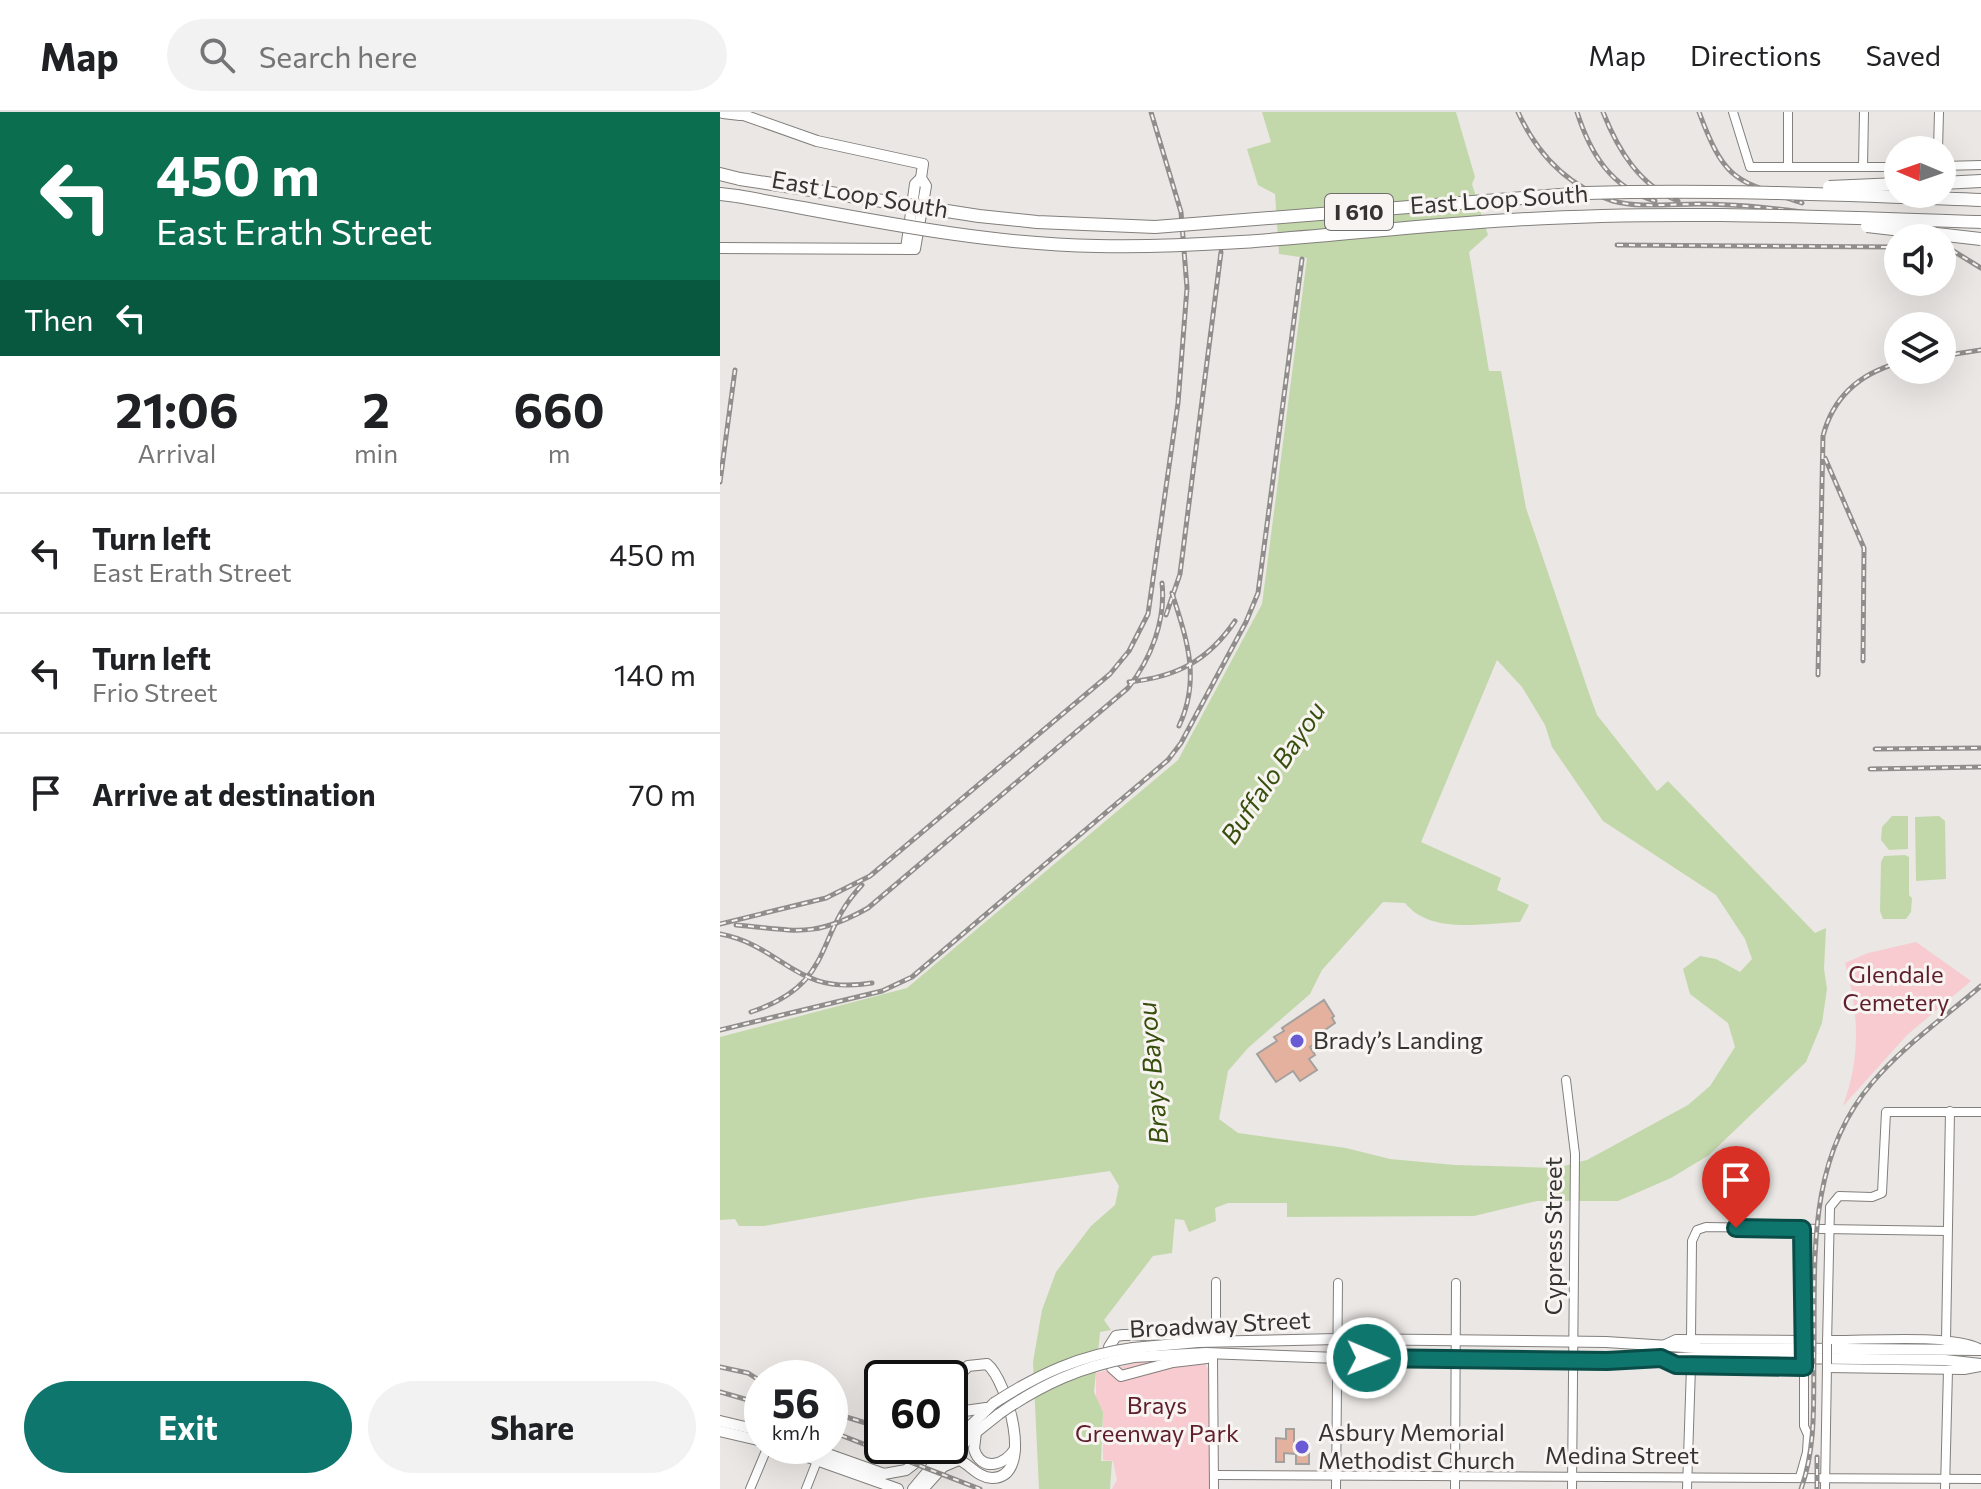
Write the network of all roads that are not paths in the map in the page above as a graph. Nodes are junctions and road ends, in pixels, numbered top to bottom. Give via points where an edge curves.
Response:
1 (723, 112) edge
2 (1733, 112) edge
3 (1788, 112) edge
4 (1864, 112) edge
5 (1939, 112) edge
6 (738, 113) edge
7 (1938, 136) edge
8 (1981, 165) edge
9 (1956, 166) edge
10 (1788, 167) junction
11 (1863, 167) junction
12 (1884, 167) edge
13 (720, 174) edge
14 (1981, 181) edge
15 (1956, 182) edge
16 (1884, 185) edge
17 (1740, 191) junction
18 (720, 194) edge
19 (1981, 200) edge
20 (1780, 216) junction
21 (1981, 222) edge
22 (1981, 239) edge
23 (720, 248) edge
24 (1566, 1080) dead end
25 (1950, 1111) junction
26 (1981, 1112) edge
27 (1802, 1229) junction
28 (1829, 1229) junction
29 (1947, 1231) junction
30 (1216, 1282) dead end
31 (1338, 1283) dead end
32 (1456, 1283) dead end
33 (1216, 1334) junction
34 (1338, 1339) junction
35 (1691, 1339) junction
36 (1456, 1340) junction
37 (1232, 1341) junction
38 (1574, 1341) junction
39 (1946, 1341) junction
40 (1804, 1342) junction
41 (1827, 1342) junction
42 (1662, 1346) junction
43 (1981, 1350) edge
44 (1133, 1353) junction
45 (1249, 1354) junction
46 (1338, 1358) junction
47 (1661, 1358) junction
48 (1213, 1359) junction
49 (1456, 1359) junction
50 (1574, 1361) junction
51 (1981, 1365) edge
52 (968, 1366) edge
53 (1691, 1366) junction
54 (1804, 1366) junction
55 (1827, 1366) junction
56 (1948, 1370) junction
57 (994, 1408) junction
58 (968, 1411) edge
59 (720, 1421) edge
60 (744, 1427) edge
61 (968, 1427) edge
62 (720, 1431) edge
63 (976, 1431) junction
64 (744, 1437) edge
65 (1016, 1448) junction
66 (760, 1464) edge
67 (816, 1464) edge
68 (836, 1464) edge
69 (844, 1464) edge
70 (914, 1464) edge
71 (933, 1464) edge
72 (940, 1468) junction
73 (1215, 1475) junction
74 (1456, 1475) junction
75 (1336, 1476) junction
76 (1572, 1476) junction
77 (1687, 1476) junction
78 (1800, 1477) junction
79 (1825, 1478) junction
80 (1981, 1479) edge
81 (1945, 1484) edge
82 (750, 1489) edge
83 (806, 1489) edge
84 (898, 1489) edge
85 (913, 1489) edge
86 (923, 1489) edge
87 (1214, 1489) edge
88 (1336, 1489) edge
89 (1455, 1489) edge
90 (1572, 1489) edge
91 (1687, 1489) edge
92 (1825, 1489) edge

1 - 6 highway
2 - 10 street via 1750,167
3 - 10 street
4 - 11 street
5 - 7 street
6 - 23 main road via 817,141 923,164 926,186 915,249
8 - 9 street
10 - 11 street
11 - 12 street
13 - 17 highway, East Loop South / I 610, bridge via 979,216 1155,227 1586,193
14 - 15 highway
16 - 17 highway, bridge
17 - 19 highway, East Loop South / I 610, bridge
18 - 20 highway, East Loop South / I 610, bridge via 974,237 1097,246 1203,244 1606,215
20 - 21 highway, East Loop South / I 610, bridge
20 - 22 highway, bridge
24 - 38 street, Cypress Street via 1575,1154
25 - 26 street
25 - 28 street via 1886,1112 1882,1193 1834,1199
25 - 29 street
27 - 28 street
27 - 35 street via 1697,1230 1692,1241
27 - 40 street
28 - 29 street
28 - 41 street
29 - 39 street
30 - 33 street
31 - 34 street
32 - 36 street
33 - 37 main road
33 - 48 main road via 1123,1335 1109,1347 1112,1368 1121,1376 1173,1362
34 - 36 main road, Broadway Street
34 - 37 main road, Broadway Street
34 - 46 street
35 - 40 street, Broadway Street
35 - 42 street, Broadway Street
36 - 38 main road, Broadway Street
36 - 49 street
37 - 44 main road, Broadway Street
38 - 42 main road, Broadway Street
38 - 50 street, Cypress Street
39 - 41 street, Broadway Street
39 - 43 street, Broadway Street via 1971,1343
40 - 54 street, bridge
41 - 55 street, bridge
42 - 43 main road, Broadway Street
44 - 45 main road, Broadway Street
44 - 57 main road, Broadway Street, bridge via 1067,1373
44 - 57 main road, Broadway Street, bridge via 1070,1361 1032,1378
45 - 46 main road, Broadway Street
45 - 48 main road
46 - 49 main road, Broadway Street
46 - 75 street
47 - 50 main road, Broadway Street
47 - 51 main road, Broadway Street via 1945,1360
47 - 53 street, Broadway Street
48 - 73 street
49 - 50 main road, Broadway Street
49 - 74 street
50 - 76 street, Cypress Street
51 - 56 street, Broadway Street
52 - 65 main road via 987,1364 995,1371
53 - 54 street, Broadway Street
53 - 77 street
54 - 78 street via 1808,1435
55 - 56 street, Broadway Street
55 - 79 street
56 - 81 street
57 - 58 main road
57 - 61 main road
57 - 63 main road
59 - 60 main road
62 - 64 main road
63 - 65 main road via 974,1449 982,1462 1001,1463
63 - 72 main road
65 - 72 main road via 1013,1465 999,1476 978,1475 959,1460
66 - 82 street
67 - 83 street
68 - 84 main road
69 - 70 main road via 896,1474
71 - 85 main road
72 - 86 main road
73 - 75 street, Medina Street
73 - 87 street
74 - 75 street, Medina Street
74 - 76 street, Medina Street
74 - 89 street
75 - 88 street
76 - 77 street, Medina Street
76 - 90 street, Cypress Street
77 - 78 street, Medina Street
77 - 91 street
78 - 79 street, Medina Street
79 - 81 street, Medina Street
79 - 92 street
80 - 81 street, Medina Street

